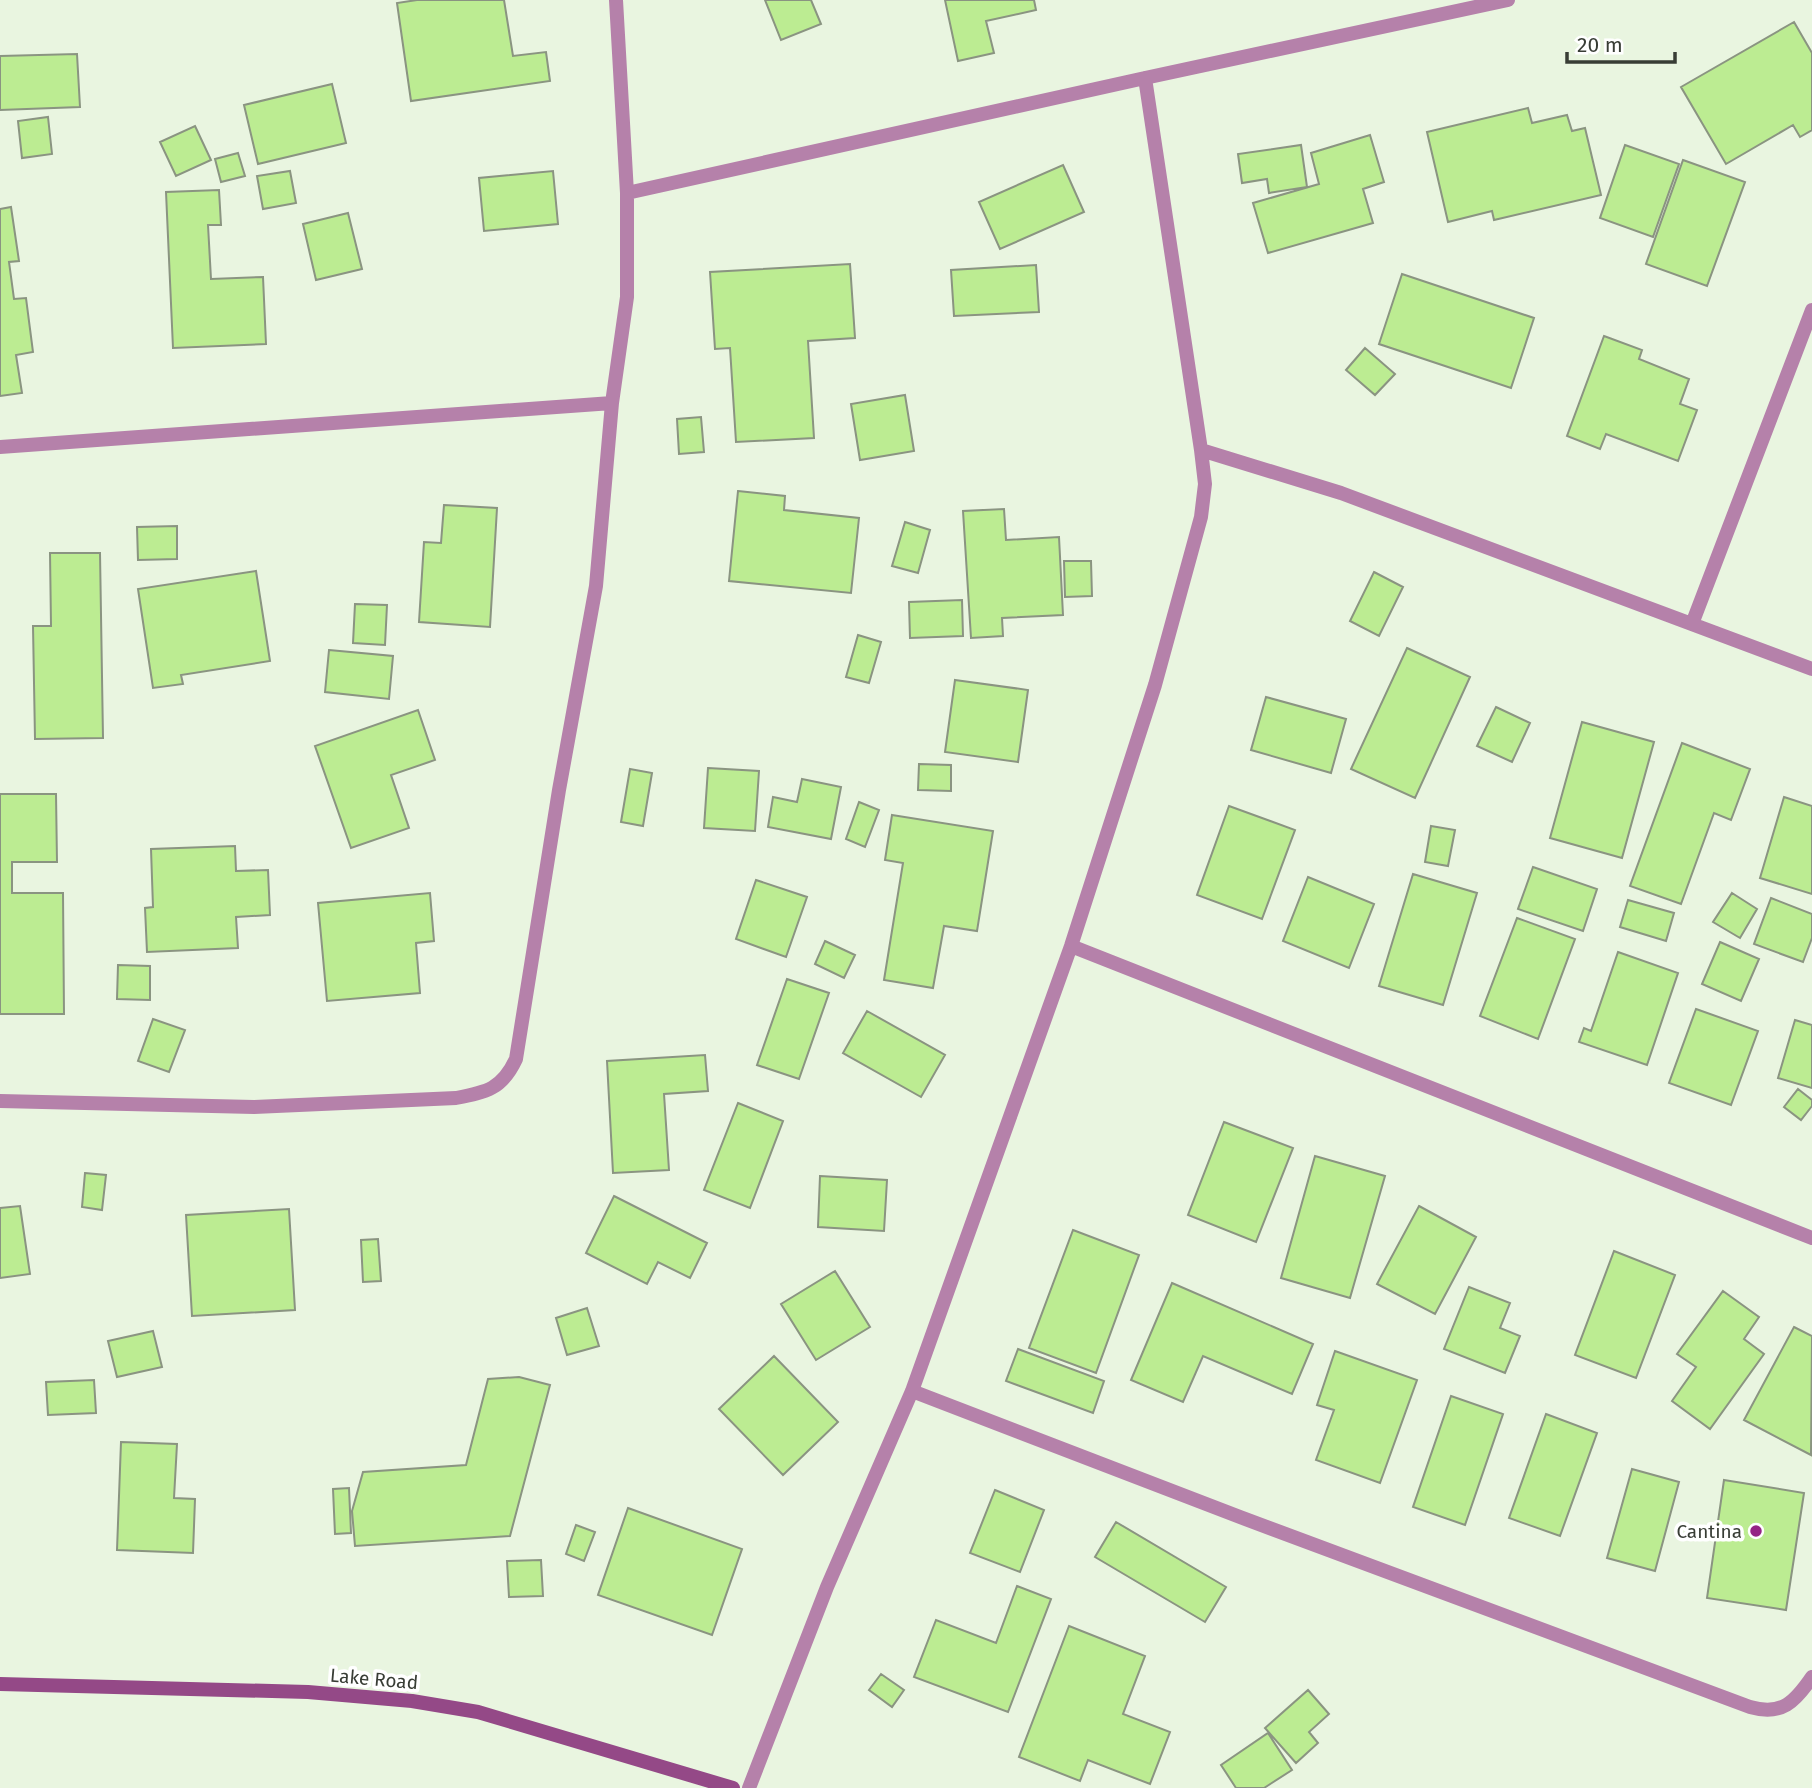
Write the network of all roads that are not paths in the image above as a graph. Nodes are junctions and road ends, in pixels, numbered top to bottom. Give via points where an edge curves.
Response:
1 (616, 0) edge
2 (1507, 0) edge
3 (1145, 78) junction
4 (627, 193) junction
5 (1812, 310) edge
6 (612, 403) junction
7 (0, 447) edge
8 (1201, 450) junction
9 (1692, 624) junction
10 (1812, 669) edge
11 (1071, 946) junction
12 (0, 1101) edge
13 (1812, 1238) edge
14 (912, 1391) junction
15 (1812, 1677) edge
16 (0, 1684) edge
17 (733, 1788) edge
18 (749, 1788) edge

1 - 4 street
2 - 3 street
3 - 4 street
3 - 8 street
4 - 6 street via 627,297
5 - 9 street
6 - 7 street
6 - 12 street via 596,586 516,1059 509,1074 480,1093 443,1098 254,1107
8 - 9 street via 1341,494
8 - 11 street via 1205,484 1201,517 1155,685
9 - 10 street
11 - 13 street
11 - 14 street
14 - 15 street via 1750,1707 1782,1708 1798,1697
14 - 18 street via 827,1587
16 - 17 main road, Lake Road via 308,1692 412,1700 478,1712

